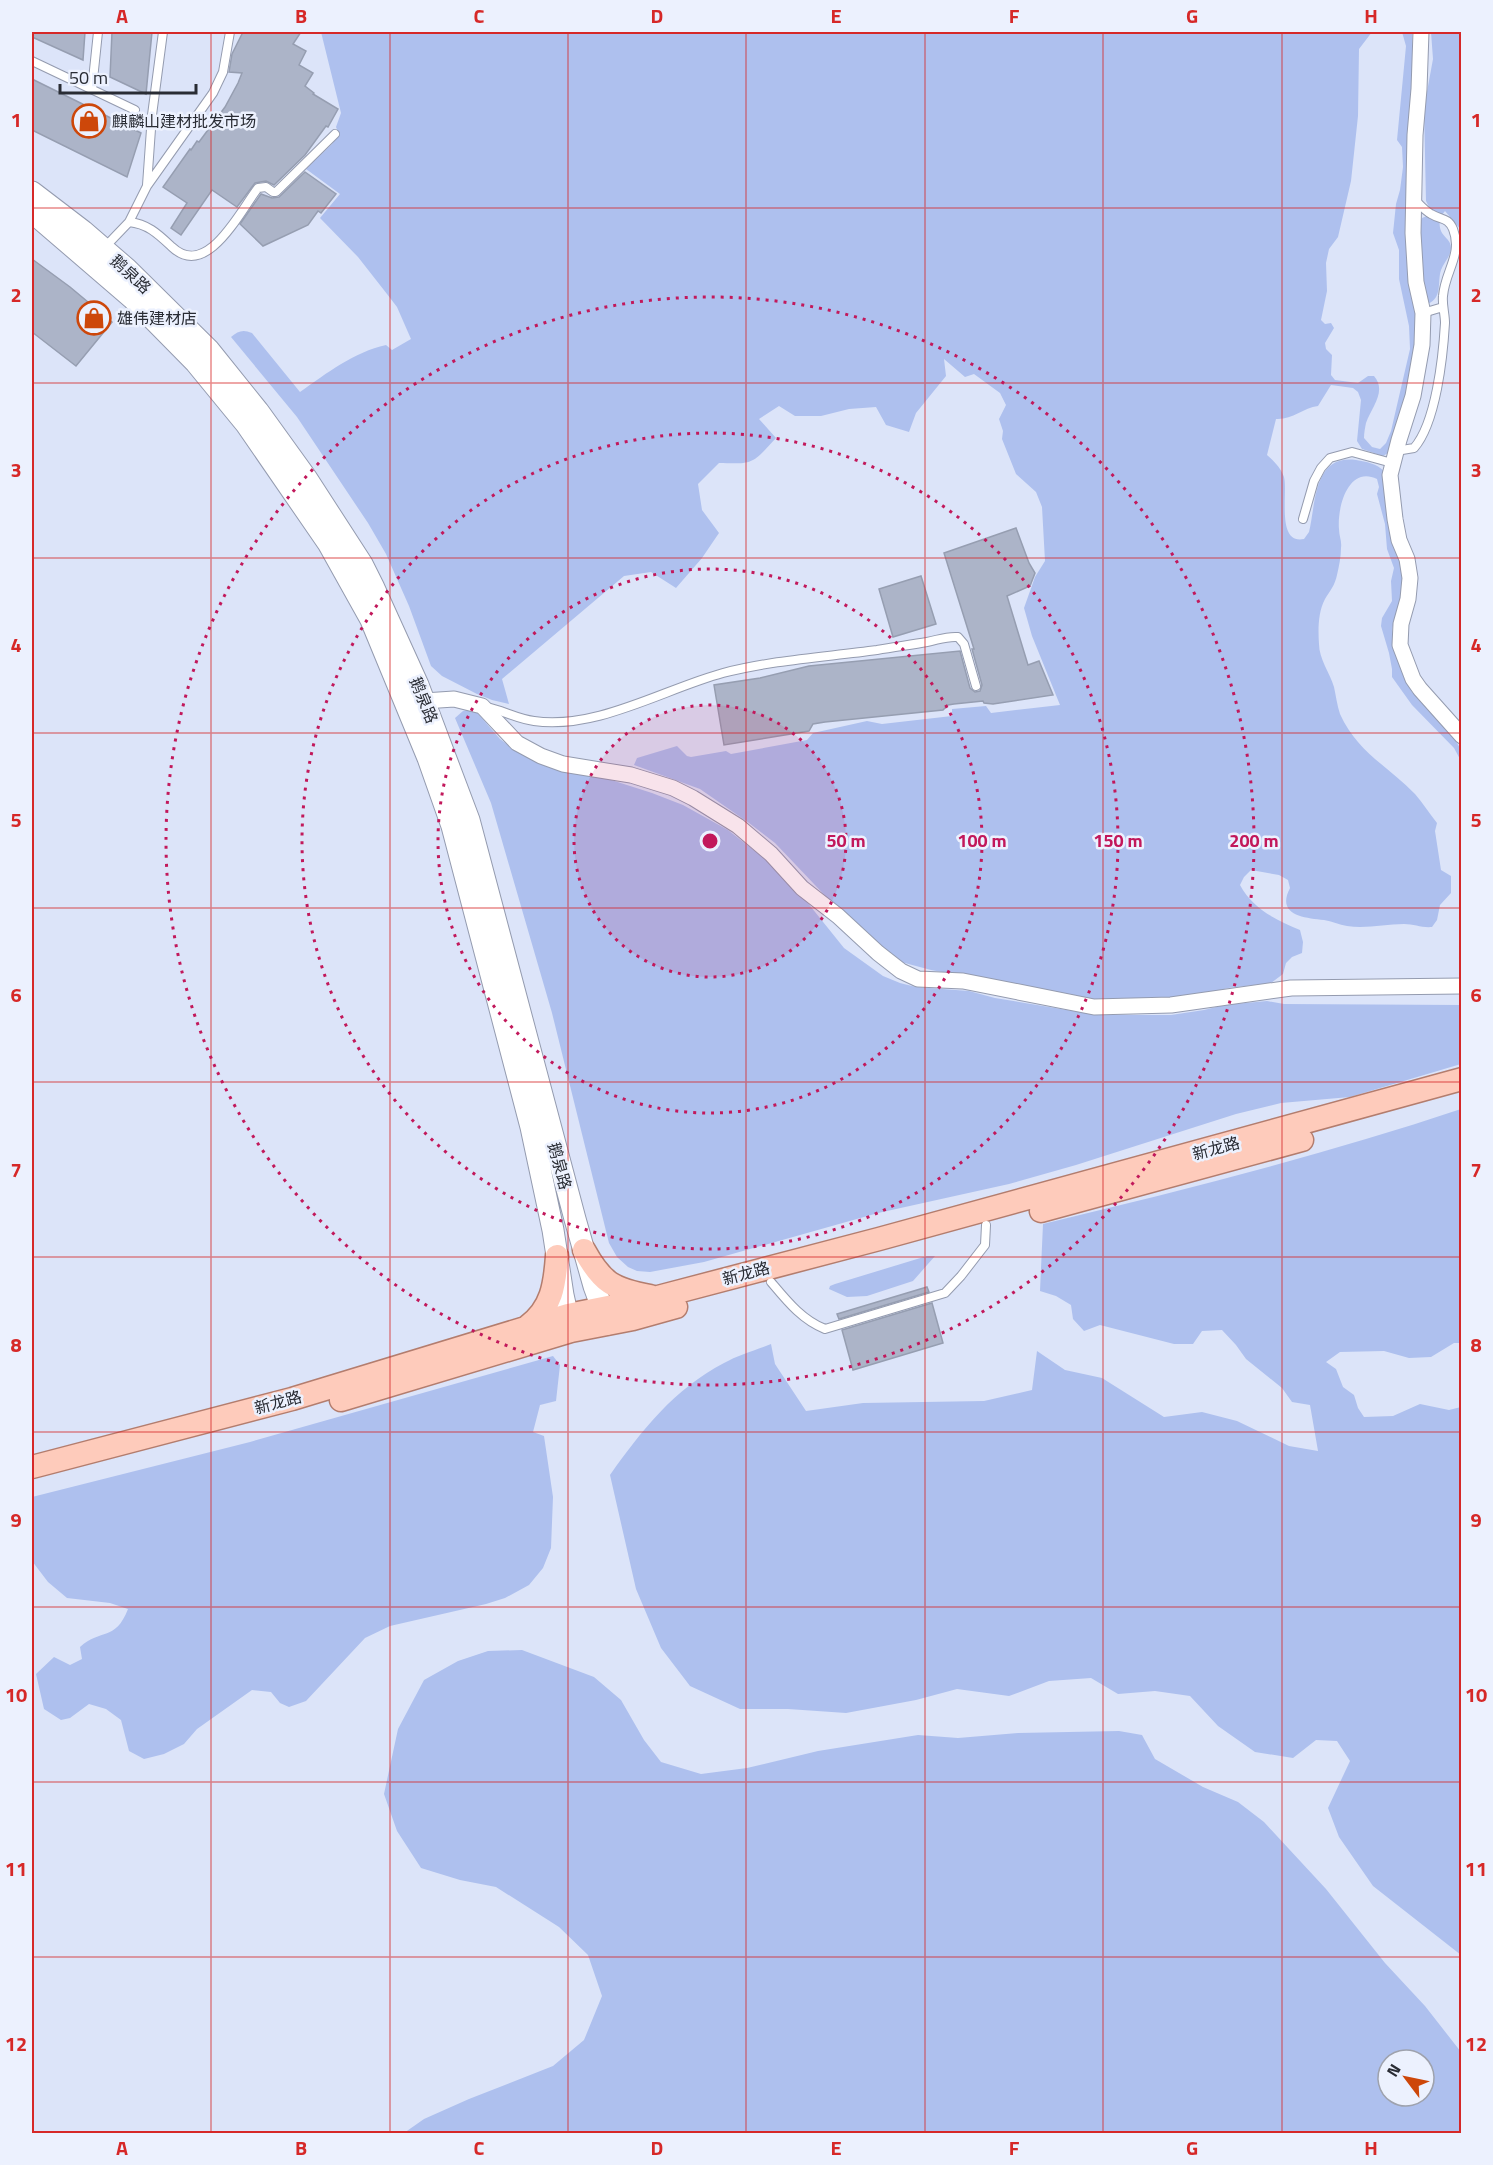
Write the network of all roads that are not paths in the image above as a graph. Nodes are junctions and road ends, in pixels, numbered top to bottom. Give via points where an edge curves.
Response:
1 (98, 32) edge
2 (164, 32) edge
3 (230, 32) edge
4 (1421, 32) edge
5 (32, 61) edge
6 (92, 89) junction
7 (135, 110) dead end
8 (335, 134) dead end
9 (147, 186) junction
10 (32, 192) edge
11 (1413, 197) junction
12 (32, 212) edge
13 (129, 222) junction
14 (104, 249) junction
15 (1443, 307) junction
16 (1423, 313) junction
17 (1394, 457) junction
18 (1303, 519) dead end
19 (976, 686) dead end
20 (424, 701) junction
21 (482, 706) junction
22 (1461, 736) edge
23 (1461, 986) edge
24 (1461, 1079) edge
25 (1461, 1092) edge
26 (986, 1225) junction
27 (584, 1250) junction
28 (556, 1256) junction
29 (771, 1282) junction
30 (658, 1297) junction
31 (606, 1316) junction
32 (570, 1323) junction
33 (527, 1327) junction
34 (32, 1467) edge
35 (32, 1479) edge

1 - 6 lane
2 - 9 lane
3 - 9 lane via 219,82
4 - 11 street
5 - 6 lane
6 - 7 lane
8 - 13 lane via 276,192 258,188 226,232 203,254 181,254 144,224
9 - 13 lane
10 - 14 main road, 鹅泉路
11 - 15 lane via 1430,213 1445,218 1454,231 1457,251
11 - 16 street via 1414,264
12 - 28 main road, 鹅泉路 via 132,298 196,363 246,424 328,543 360,598 396,678 452,826 531,1127
13 - 14 lane
14 - 20 main road, 鹅泉路 via 209,350 280,441 362,564
15 - 16 lane
15 - 17 lane via 1439,378 1420,442
16 - 17 street via 1417,379
17 - 18 lane via 1352,452 1330,458 1314,481
17 - 22 street via 1390,475 1395,519 1410,578 1400,645 1413,679
19 - 21 lane via 964,644 958,637 948,636 892,648 747,667 612,712 578,719 534,721
20 - 21 street via 454,699
20 - 27 main road, 鹅泉路 via 469,820
21 - 23 street via 517,743 541,756 673,788 716,811 758,842 802,888 878,953 918,979 972,982 1094,1007 1171,1005 1291,988
24 - 30 main road, 新龙路
25 - 26 main road, 新龙路 via 1252,1155
26 - 29 main road, 新龙路
26 - 29 lane via 985,1245 945,1293 825,1329 811,1324
27 - 30 main road via 605,1281 630,1292
27 - 31 main road, 鹅泉路
28 - 32 main road, 鹅泉路
28 - 33 main road via 553,1293 538,1319
29 - 31 main road, 新龙路
30 - 31 main road, 新龙路
31 - 32 main road, 新龙路
32 - 33 main road, 新龙路
32 - 35 main road, 新龙路 via 290,1416
33 - 34 main road, 新龙路 via 292,1399

